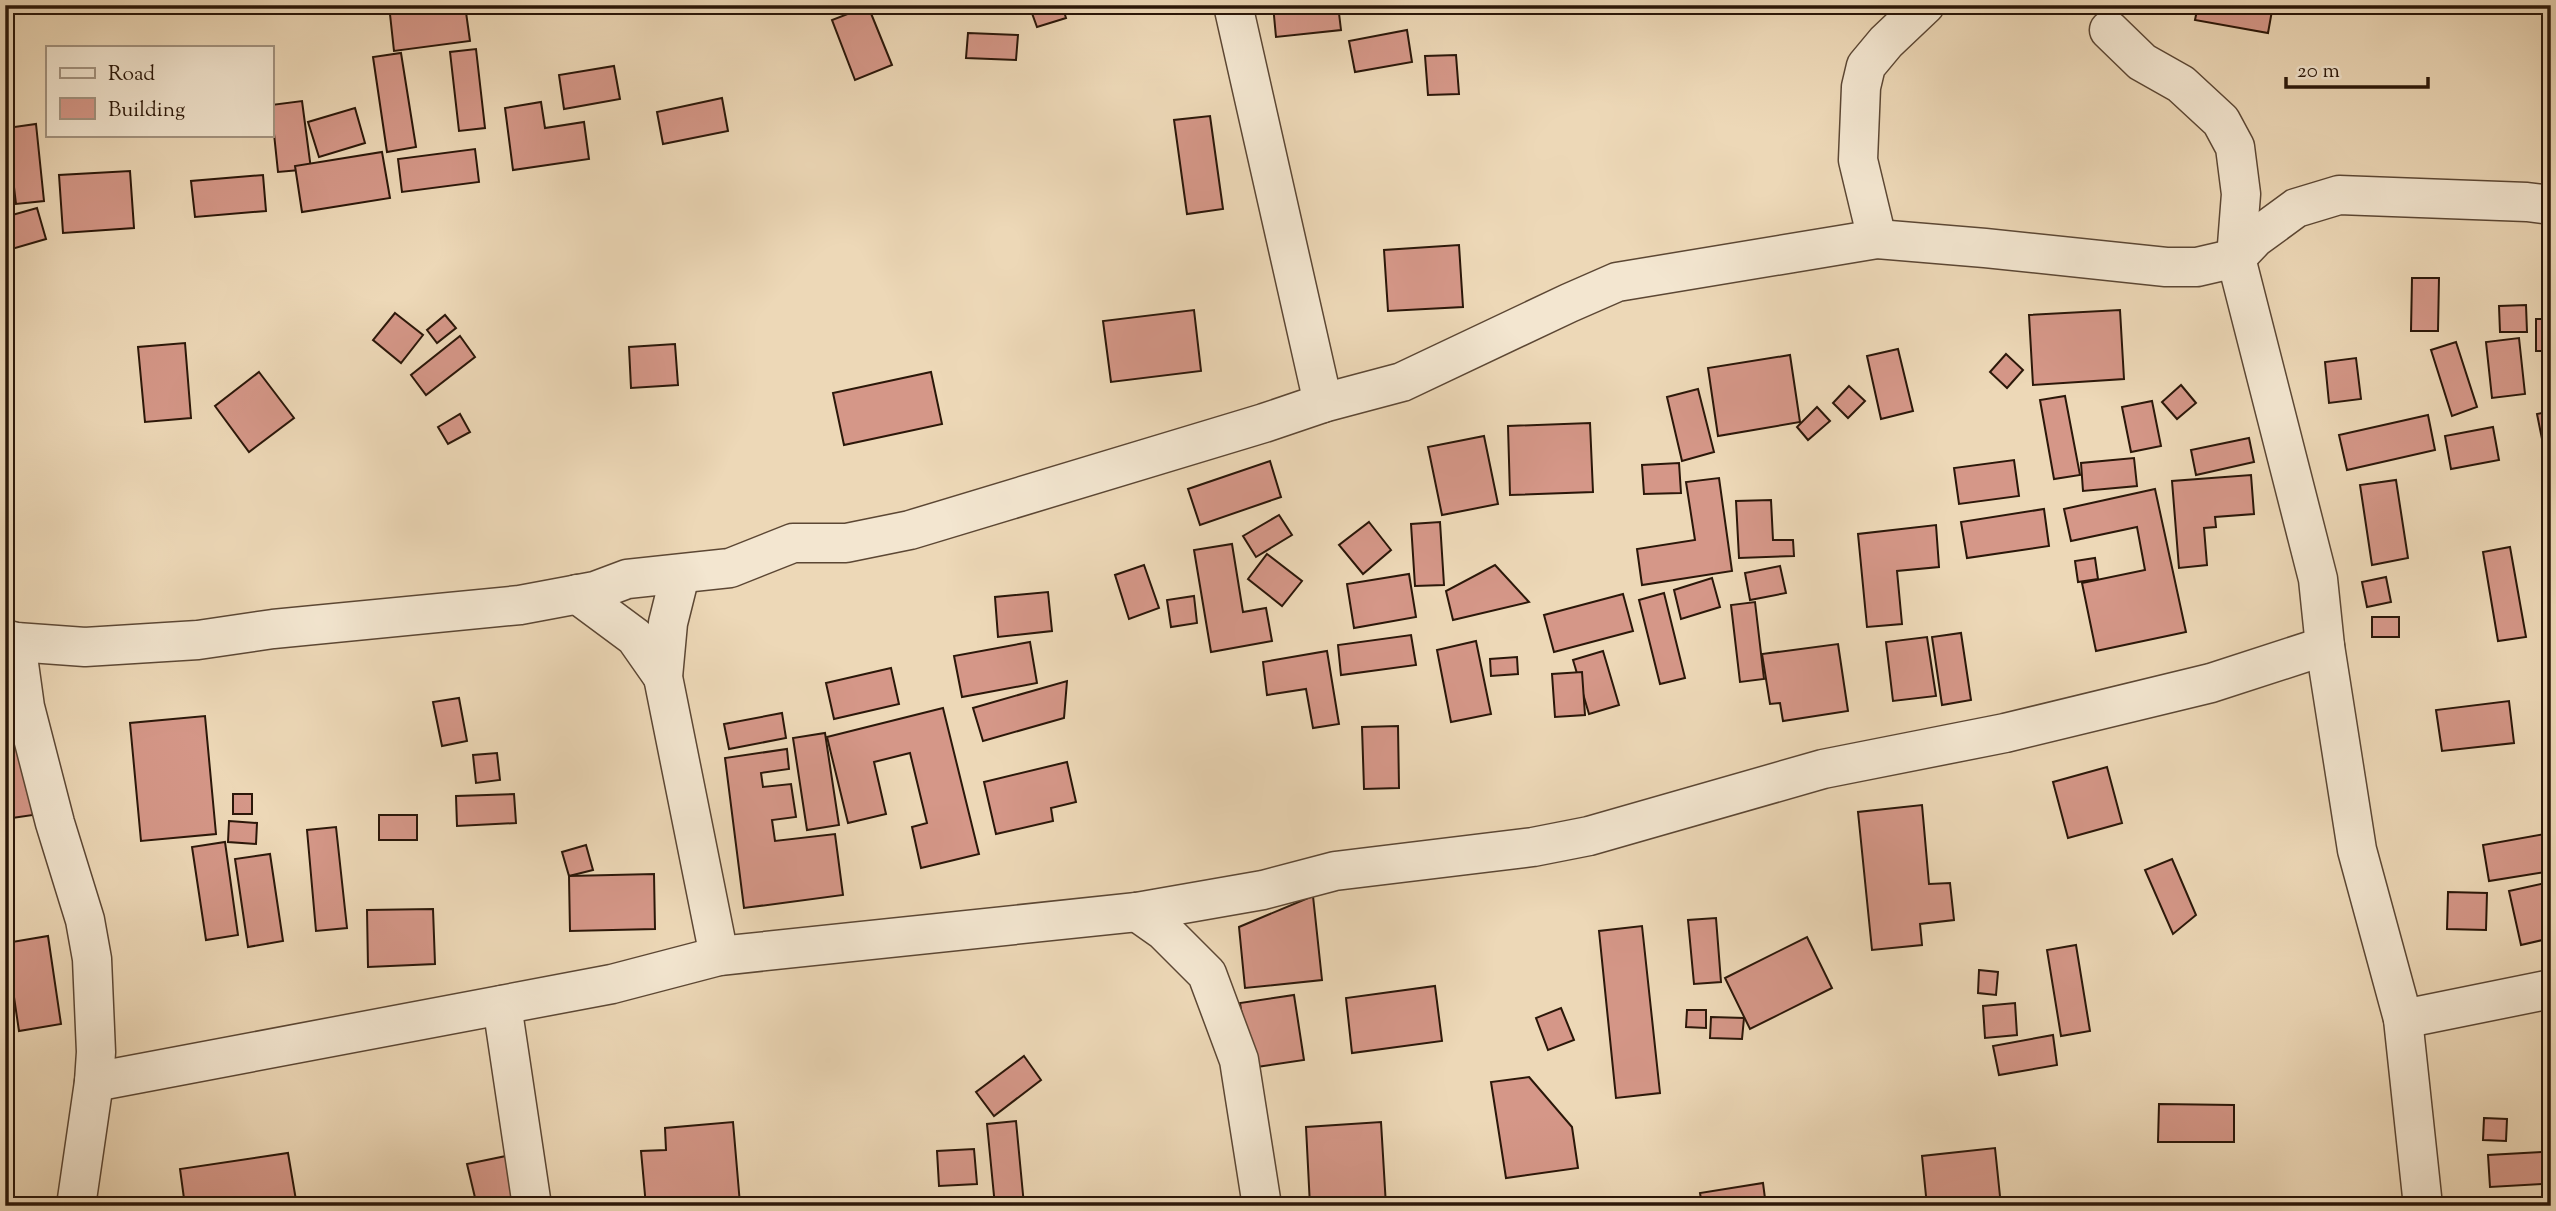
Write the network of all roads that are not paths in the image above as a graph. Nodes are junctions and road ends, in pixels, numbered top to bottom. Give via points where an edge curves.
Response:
1 (1233, 5) edge
2 (1925, 5) edge
3 (2109, 30) dead end
4 (2551, 205) edge
5 (1877, 239) junction
6 (2236, 258) junction
7 (1323, 403) junction
8 (680, 575) junction
9 (577, 594) junction
10 (11, 640) edge
11 (2325, 646) junction
12 (663, 677) junction
13 (1137, 912) junction
14 (719, 956) junction
15 (2551, 989) edge
16 (502, 1005) junction
17 (2403, 1019) junction
18 (94, 1082) junction
19 (76, 1206) edge
20 (532, 1206) edge
21 (1262, 1206) edge
22 (2423, 1206) edge

1 - 7 street
2 - 5 street via 1866,66 1861,87 1858,160
3 - 6 street via 2142,62 2181,84 2221,121 2235,147 2241,194
4 - 6 street via 2339,195 2296,208
5 - 6 street via 2166,267 2197,267
5 - 7 street via 1618,282 1402,382
6 - 11 street via 2318,579
7 - 8 street via 910,530 846,543 793,543 730,568
8 - 9 street via 626,579
8 - 12 street via 668,623
9 - 10 street via 520,605 198,640 85,647
9 - 12 street via 635,637
10 - 18 street via 55,823 85,920 92,959
11 - 13 street via 2211,683 2005,733 1822,769 1589,836 1335,871 1263,890
11 - 17 street via 2357,850
12 - 14 street
13 - 14 street
13 - 21 street via 1164,931 1207,974 1238,1060
14 - 16 street via 612,984
15 - 17 street
16 - 18 street
16 - 20 street
17 - 22 street
18 - 19 street

